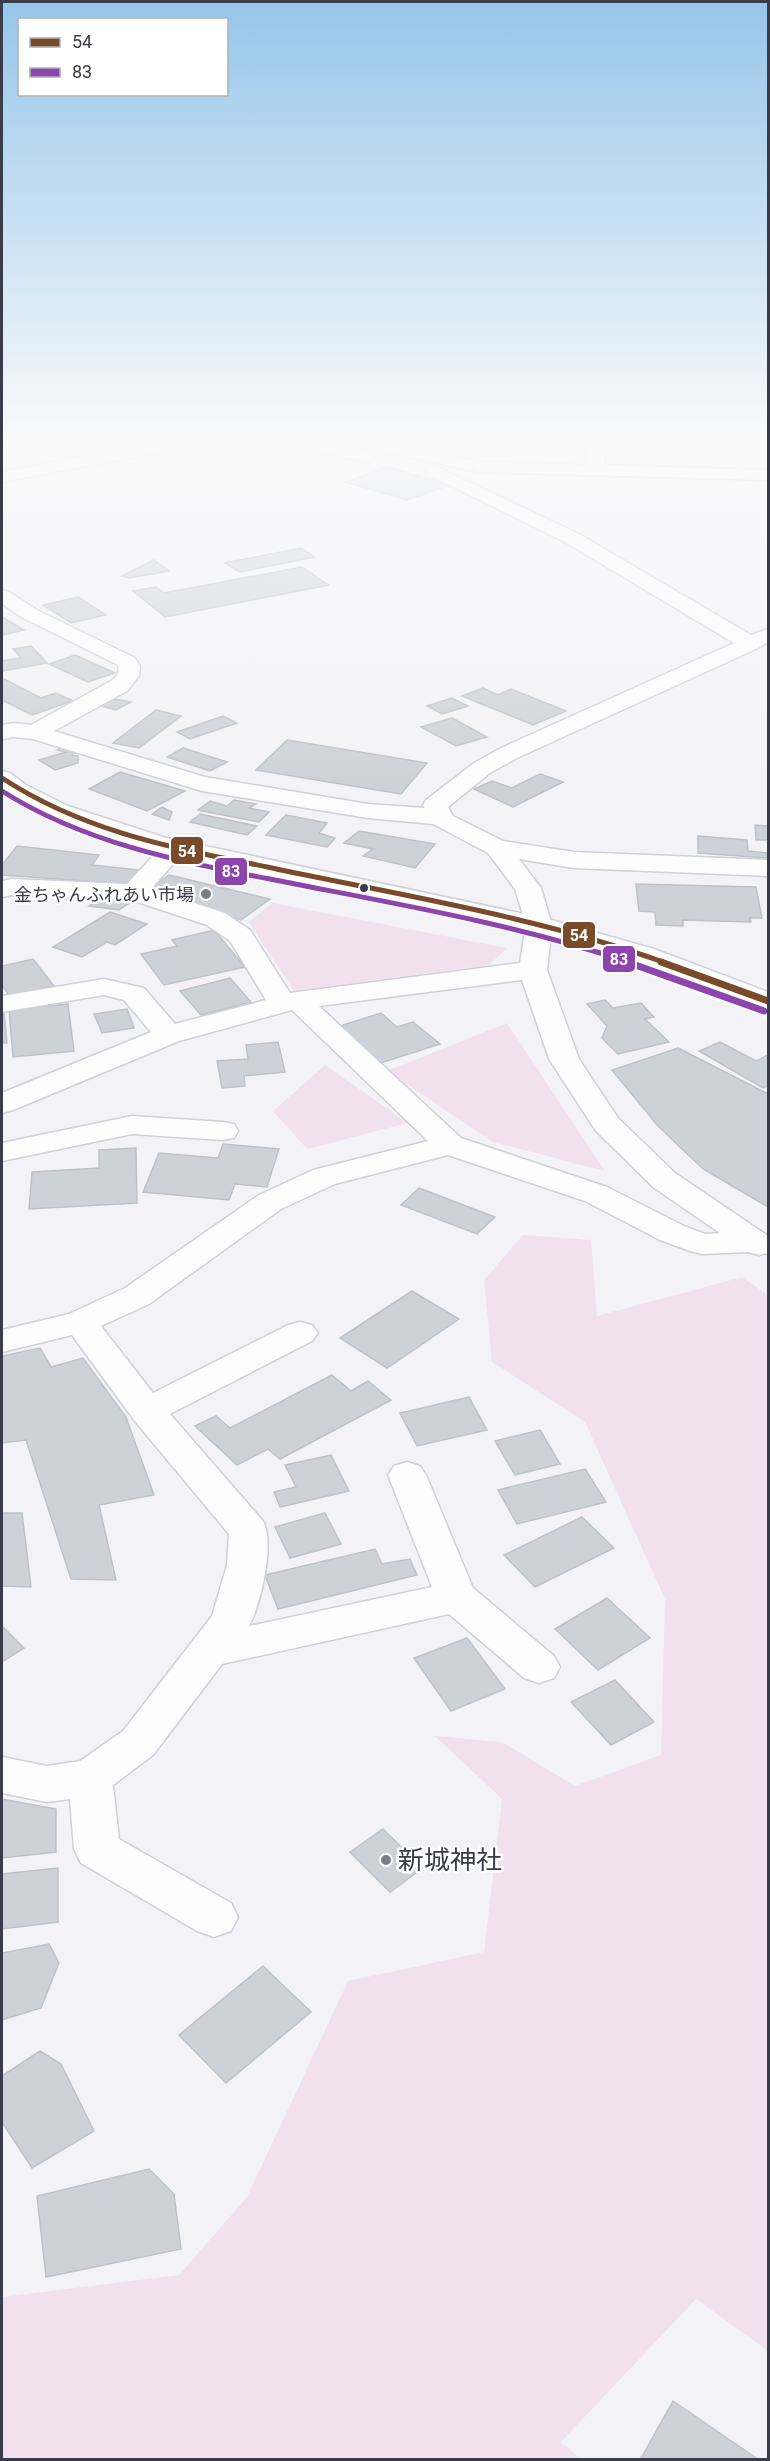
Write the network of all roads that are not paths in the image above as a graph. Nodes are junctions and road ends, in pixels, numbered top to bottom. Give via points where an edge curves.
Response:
1 (599, 553) edge
2 (2, 596) edge
3 (760, 640) edge
4 (2, 732) edge
5 (36, 732) junction
6 (2, 778) edge
7 (441, 817) junction
8 (174, 848) junction
9 (497, 848) junction
10 (768, 868) edge
11 (2, 889) edge
12 (134, 892) junction
13 (539, 925) junction
14 (533, 970) junction
15 (768, 1001) edge
16 (290, 1002) junction
17 (2, 1004) edge
18 (169, 1035) junction
19 (2, 1104) edge
20 (223, 1131) dead end
21 (450, 1145) junction
22 (2, 1152) edge
23 (760, 1246) edge
24 (80, 1322) junction
25 (300, 1333) dead end
26 (2, 1341) edge
27 (147, 1411) junction
28 (407, 1475) dead end
29 (456, 1597) junction
30 (207, 1651) junction
31 (539, 1668) dead end
32 (2, 1775) edge
33 (90, 1778) junction
34 (214, 1917) dead end

1 - 3 street
2 - 5 street via 128,662 131,670 119,686
3 - 7 street via 509,753 482,768 435,805
4 - 5 street
5 - 7 street via 202,784 368,811
6 - 8 street via 47,805
7 - 9 street
8 - 12 street
8 - 13 street
9 - 10 street via 574,860
9 - 13 street via 528,888
11 - 12 street
12 - 16 street via 216,919 240,936
13 - 14 street
13 - 15 street via 644,955
14 - 16 street
14 - 23 street via 564,1059 607,1124 664,1180
16 - 18 street
16 - 21 street
17 - 18 street via 104,987 134,994
18 - 19 street
20 - 22 street via 132,1125
21 - 23 street via 596,1194 702,1244
21 - 24 street via 324,1177 270,1202 137,1296
24 - 26 street
24 - 27 street
25 - 27 street
27 - 30 street via 249,1531 247,1565 231,1621
28 - 29 street
29 - 30 street
29 - 31 street
30 - 33 street via 138,1743
32 - 33 street via 47,1784
33 - 34 street via 98,1849

